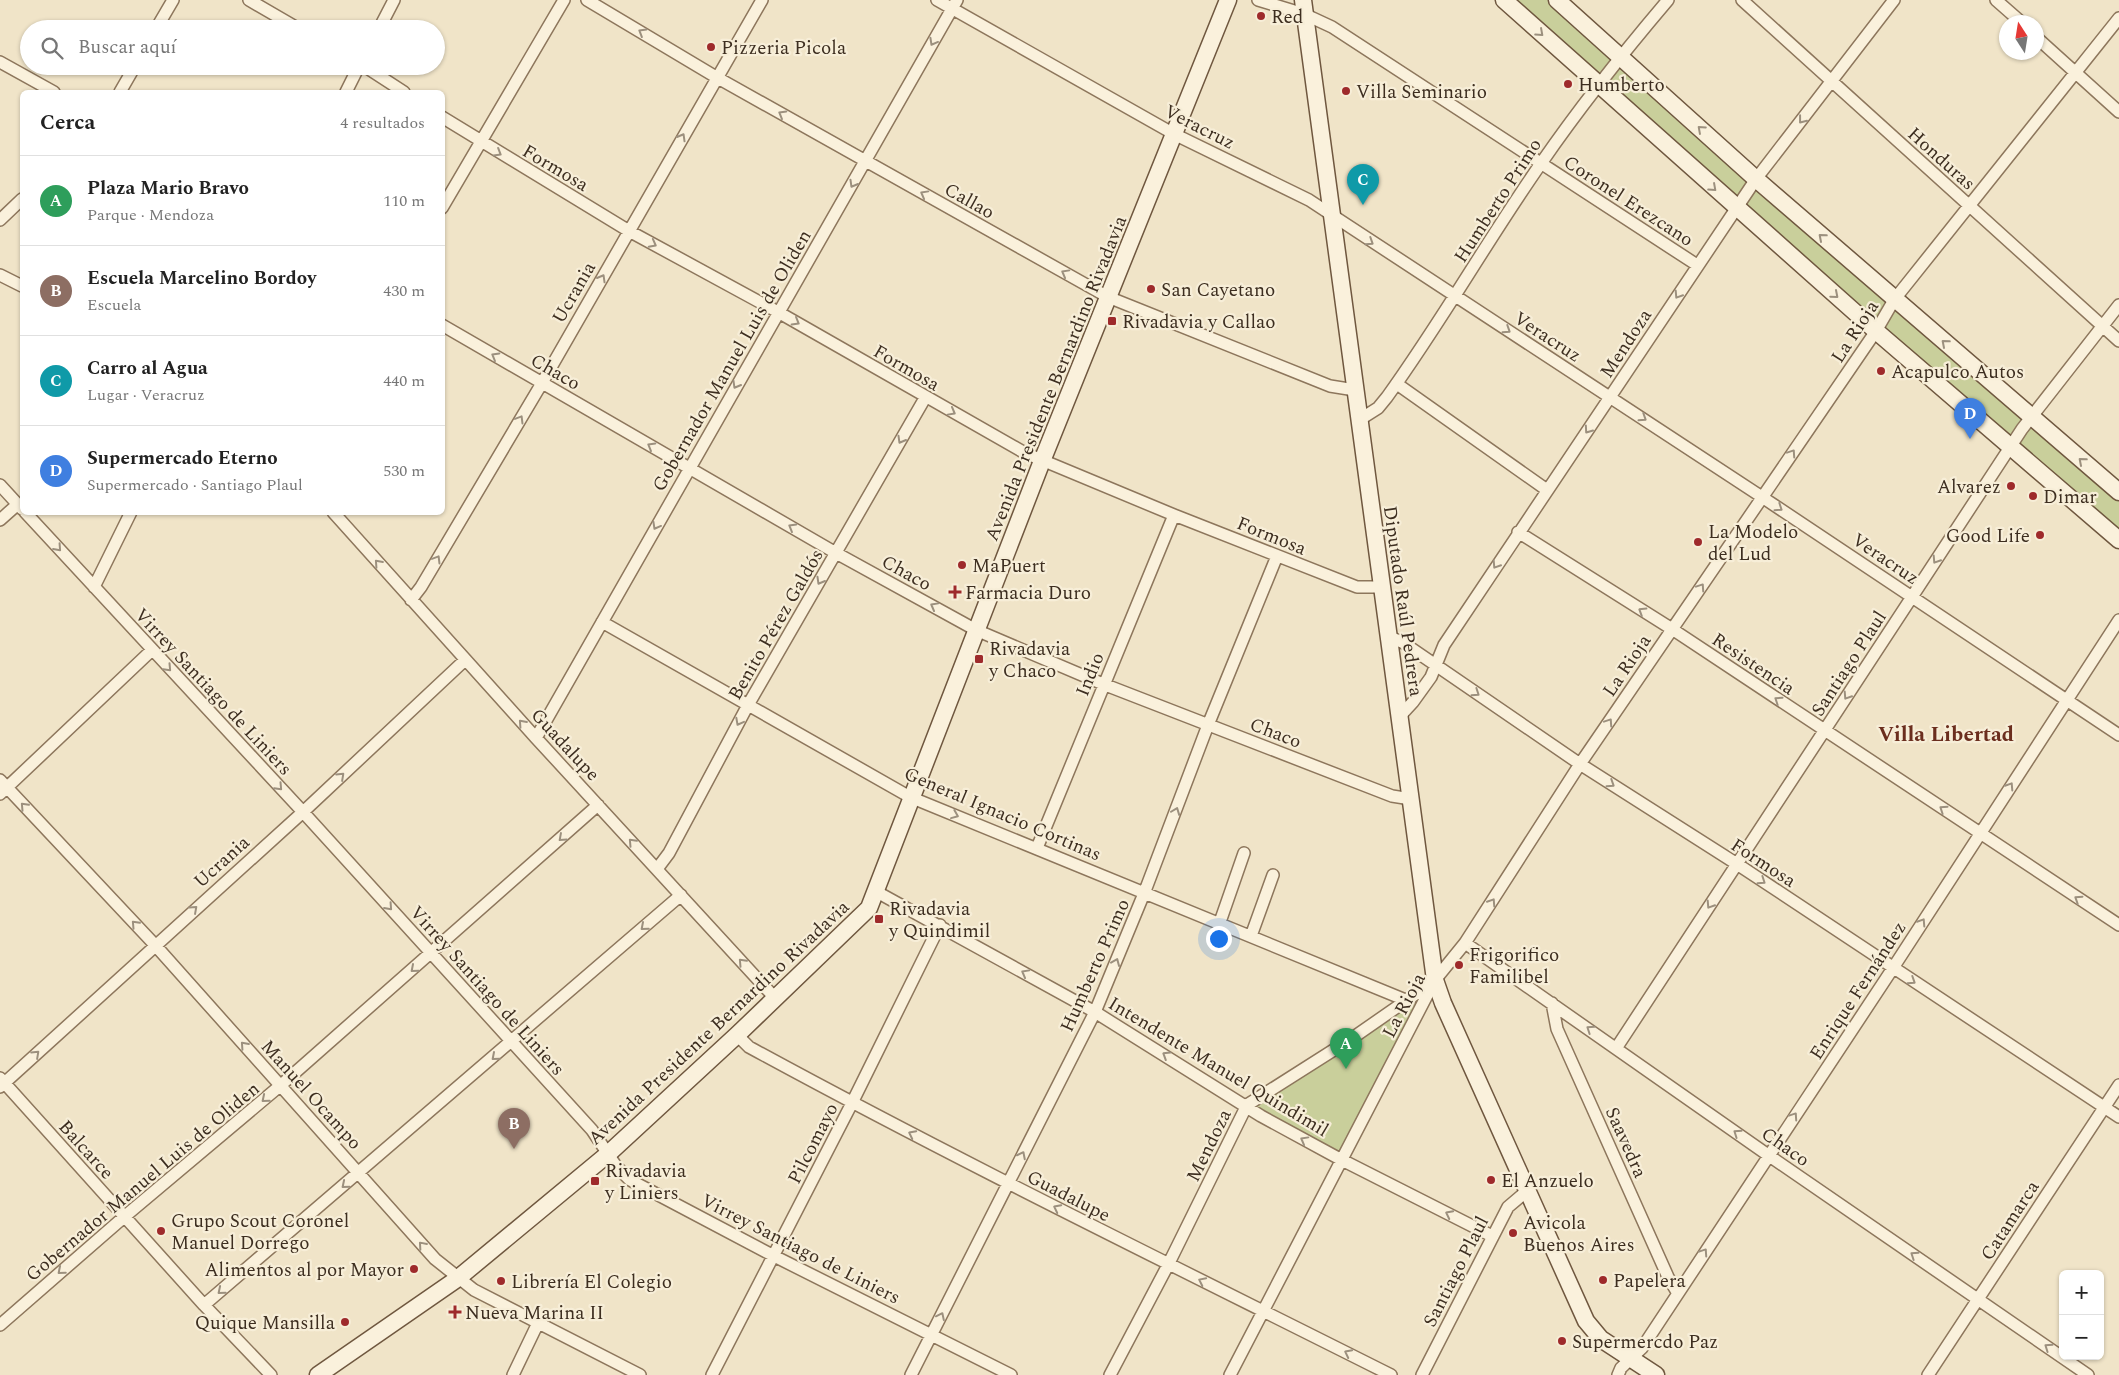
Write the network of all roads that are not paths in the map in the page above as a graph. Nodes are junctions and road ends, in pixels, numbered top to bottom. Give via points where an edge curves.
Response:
1 (172, 0) edge
2 (249, 0) edge
3 (394, 0) edge
4 (564, 0) edge
5 (587, 0) edge
6 (762, 0) edge
7 (937, 0) edge
8 (1228, 0) edge
9 (1258, 0) edge
10 (1504, 0) edge
11 (1557, 0) edge
12 (1668, 0) edge
13 (1742, 0) edge
14 (1894, 0) edge
15 (1996, 0) edge
16 (955, 4) edge
17 (1304, 7) edge
18 (2013, 15) edge
19 (2119, 18) edge
20 (161, 20) edge
21 (283, 20) edge
22 (383, 20) edge
23 (2044, 44) edge
24 (1620, 56) junction
25 (0, 62) edge
26 (20, 73) edge
27 (2075, 73) junction
28 (23, 75) edge
29 (130, 75) edge
30 (354, 75) edge
31 (378, 75) edge
32 (716, 77) junction
33 (1831, 81) junction
34 (1597, 85) junction
35 (50, 90) edge
36 (121, 90) edge
37 (347, 90) edge
38 (401, 90) edge
39 (2119, 112) edge
40 (445, 119) edge
41 (1174, 134) junction
42 (480, 142) junction
43 (866, 162) junction
44 (1541, 163) junction
45 (1756, 179) junction
46 (20, 201) edge
47 (445, 203) edge
48 (1968, 206) junction
49 (1737, 209) junction
50 (1330, 214) junction
51 (0, 220) edge
52 (629, 231) junction
53 (1697, 266) junction
54 (0, 275) edge
55 (20, 285) edge
56 (1108, 297) junction
57 (1456, 297) junction
58 (1894, 300) junction
59 (2119, 305) edge
60 (778, 312) junction
61 (2102, 326) junction
62 (445, 327) edge
63 (1876, 331) junction
64 (2119, 341) edge
65 (542, 383) junction
66 (1397, 384) junction
67 (1355, 390) junction
68 (1611, 397) junction
69 (925, 398) junction
70 (2030, 416) junction
71 (1359, 420) junction
72 (2011, 446) junction
73 (1042, 461) junction
74 (689, 468) junction
75 (0, 485) edge
76 (1547, 490) junction
77 (2119, 492) edge
78 (1762, 497) junction
79 (20, 507) edge
80 (20, 510) edge
81 (28, 515) edge
82 (130, 515) edge
83 (336, 515) edge
84 (1174, 515) junction
85 (0, 520) edge
86 (1518, 532) junction
87 (2119, 540) edge
88 (836, 553) junction
89 (1277, 556) junction
90 (94, 587) junction
91 (1381, 587) junction
92 (1912, 596) junction
93 (411, 600) junction
94 (2119, 620) edge
95 (602, 622) junction
96 (1672, 629) junction
97 (976, 630) junction
98 (1389, 637) junction
99 (152, 650) junction
100 (465, 660) junction
101 (1435, 666) junction
102 (1103, 684) junction
103 (2066, 700) junction
104 (748, 705) junction
105 (1401, 714) junction
106 (1208, 725) junction
107 (1824, 730) junction
108 (2119, 735) edge
109 (536, 738) junction
110 (1580, 764) junction
111 (2, 787) edge
112 (910, 797) junction
113 (1411, 799) junction
114 (598, 806) junction
115 (303, 812) junction
116 (1979, 833) junction
117 (1037, 848) junction
118 (1244, 853) dead end
119 (1737, 864) junction
120 (657, 869) junction
121 (1274, 875) dead end
122 (1145, 891) junction
123 (877, 892) junction
124 (680, 895) junction
125 (1220, 922) junction
126 (940, 925) junction
127 (2119, 925) edge
128 (1251, 936) junction
129 (1465, 943) junction
130 (154, 945) junction
131 (432, 953) junction
132 (1893, 968) junction
133 (1435, 980) junction
134 (776, 998) junction
135 (1408, 1001) junction
136 (1552, 1003) junction
137 (1095, 1012) junction
138 (737, 1035) junction
139 (511, 1043) junction
140 (1617, 1047) junction
141 (1, 1083) edge
142 (281, 1085) junction
143 (2119, 1085) edge
144 (852, 1103) junction
145 (1247, 1105) junction
146 (2104, 1107) junction
147 (2119, 1117) edge
148 (608, 1154) junction
149 (1768, 1155) junction
150 (1340, 1159) junction
151 (359, 1173) junction
152 (1007, 1183) junction
153 (1528, 1190) junction
154 (124, 1217) junction
155 (1492, 1236) junction
156 (774, 1256) junction
157 (1168, 1265) junction
158 (457, 1279) junction
159 (1677, 1292) junction
160 (1979, 1299) junction
161 (204, 1305) junction
162 (1262, 1310) junction
163 (538, 1323) junction
164 (0, 1325) edge
165 (932, 1335) junction
166 (1631, 1359) junction
167 (271, 1375) edge
168 (318, 1375) edge
169 (513, 1375) edge
170 (640, 1375) edge
171 (712, 1375) edge
172 (911, 1375) edge
173 (1011, 1375) edge
174 (1110, 1375) edge
175 (1230, 1375) edge
176 (1391, 1375) edge
177 (1422, 1375) edge
178 (1618, 1375) edge
179 (1656, 1375) edge
180 (1928, 1375) edge
181 (2088, 1375) edge

1 - 20 street
2 - 21 street
3 - 22 street
4 - 42 street
32 -> 5 street, Callao
6 - 32 street, Ucrania
7 - 16 street, Veracruz
8 - 41 street, Avenida Presidente Bernardino Rivadavia
9 - 17 street, Coronel Erezcano
10 -> 34 street
11 - 24 street
12 - 24 street, Humberto Primo
13 - 33 street, Honduras
14 - 33 street, Mendoza
15 - 18 street
16 - 41 street, Veracruz
16 -> 43 street, Gobernador Manuel Luis de Oliden
17 - 44 street, Coronel Erezcano
17 - 50 street, Diputado Raúl Pedrera
19 - 27 street, La Rioja
23 - 27 street
24 - 34 street, Humberto Primo
45 -> 24 street
25 - 26 street
27 - 39 street
27 - 48 street, La Rioja
28 - 35 street
29 - 36 street
30 - 37 street
31 - 38 street
43 -> 32 street, Callao
52 -> 32 street, Ucrania
33 -> 45 street, Mendoza
33 - 48 street, Honduras
34 - 44 street, Humberto Primo
34 -> 49 street
40 - 42 street, Formosa
41 - 50 street, Veracruz via 1309,200
41 - 56 street, Avenida Presidente Bernardino Rivadavia
42 - 47 street
42 -> 52 street, Formosa
56 -> 43 street, Callao
43 -> 60 street, Gobernador Manuel Luis de Oliden
44 - 53 street, Coronel Erezcano
44 - 57 street, Humberto Primo
45 - 49 street, Mendoza
58 -> 45 street
46 - 51 street
48 - 58 street, La Rioja
48 - 61 street, Honduras
49 - 53 street, Mendoza
49 -> 63 street
50 -> 57 street, Veracruz
50 - 67 street, Diputado Raúl Pedrera
52 -> 60 street, Formosa
65 -> 52 street, Ucrania
53 -> 68 street, Mendoza
54 - 55 street
56 - 67 street, Callao via 1330,386
56 - 73 street, Avenida Presidente Bernardino Rivadavia
57 - 66 street, Humberto Primo
57 -> 68 street, Veracruz
58 - 63 street, La Rioja
70 -> 58 street
59 - 61 street, Santiago Plaul
60 -> 69 street, Formosa
60 -> 74 street, Gobernador Manuel Luis de Oliden
61 - 64 street, Honduras
61 - 70 street, Santiago Plaul
65 -> 62 street, Chaco
63 - 72 street
78 -> 63 street, La Rioja
74 -> 65 street, Chaco
93 -> 65 street, Ucrania
66 - 71 street, Humberto Primo via 1378,408
66 - 76 street
67 - 71 street, Diputado Raúl Pedrera
68 -> 76 street, Mendoza
68 -> 78 street, Veracruz
69 -> 73 street, Formosa
69 -> 88 street, Benito Pérez Galdós
70 - 72 street, Santiago Plaul
77 -> 70 street
71 - 91 street, Diputado Raúl Pedrera
72 - 87 street
72 -> 92 street, Santiago Plaul
73 - 84 street, Formosa
73 - 97 street, Avenida Presidente Bernardino Rivadavia
88 -> 74 street, Chaco
74 -> 95 street, Gobernador Manuel Luis de Oliden
75 - 79 street, Virrey Santiago de Liniers
76 - 86 street, Mendoza
78 -> 92 street, Veracruz
96 -> 78 street, La Rioja
80 - 85 street
81 -> 90 street, Virrey Santiago de Liniers
82 - 90 street
93 -> 83 street, Guadalupe
84 - 89 street, Formosa
84 - 102 street, Indio
96 -> 86 street, Resistencia
86 -> 101 street, Mendoza via 1444,645
97 -> 88 street, Chaco
88 -> 104 street, Benito Pérez Galdós
89 - 91 street, Formosa via 1357,587
89 - 106 street, Humberto Primo
90 - 99 street, Virrey Santiago de Liniers
91 - 98 street, Diputado Raúl Pedrera
92 - 103 street, Veracruz
92 -> 107 street, Santiago Plaul
93 - 100 street, Guadalupe
94 - 103 street, Enrique Fernández
95 - 104 street, General Ignacio Cortinas
95 - 109 street, Gobernador Manuel Luis de Oliden
107 -> 96 street, Resistencia
110 -> 96 street, La Rioja
97 - 102 street, Chaco
97 - 112 street, Avenida Presidente Bernardino Rivadavia
98 - 101 street, Formosa via 1402,642
98 - 105 street, Diputado Raúl Pedrera
99 - 111 street
99 -> 115 street, Virrey Santiago de Liniers
109 -> 100 street, Guadalupe
115 -> 100 street, Ucrania
101 - 105 street, Mendoza via 1431,677
101 -> 110 street, Formosa
102 - 106 street, Chaco
102 - 117 street, Indio
103 - 108 street, Veracruz
116 -> 103 street, Enrique Fernández
104 - 112 street, General Ignacio Cortinas
104 -> 120 street, Benito Pérez Galdós via 669,853
105 - 113 street, Diputado Raúl Pedrera
106 - 113 street, Chaco via 1392,796
122 -> 106 street, Humberto Primo
116 -> 107 street, Resistencia
107 - 119 street, Santiago Plaul
109 - 114 street, Guadalupe
110 -> 119 street, Formosa
129 -> 110 street, La Rioja
130 -> 111 street, Manuel Ocampo
112 -> 117 street, General Ignacio Cortinas
112 - 123 street, Avenida Presidente Bernardino Rivadavia
113 - 133 street, Diputado Raúl Pedrera
120 -> 114 street, Guadalupe
114 -> 131 street, Gobernador Manuel Luis de Oliden
130 -> 115 street, Ucrania
115 -> 131 street, Virrey Santiago de Liniers
127 -> 116 street, Resistencia
132 -> 116 street, Enrique Fernández
117 - 122 street, General Ignacio Cortinas
118 - 125 street
119 -> 132 street, Formosa
119 -> 140 street, Santiago Plaul
120 - 124 street, Guadalupe
121 - 128 street
122 - 125 street, General Ignacio Cortinas
137 -> 122 street, Humberto Primo
123 - 126 street, Intendente Manuel Quindimil
123 - 134 street, Avenida Presidente Bernardino Rivadavia via 862,916
134 -> 124 street, Guadalupe
124 -> 139 street
125 - 128 street, General Ignacio Cortinas
137 -> 126 street, Intendente Manuel Quindimil
126 - 144 street, Pilcomayo
128 - 135 street, General Ignacio Cortinas
129 - 133 street, La Rioja
129 - 136 street, Chaco
141 -> 130 street, Ucrania
142 -> 130 street, Manuel Ocampo
131 - 139 street, Virrey Santiago de Liniers
131 -> 142 street, Gobernador Manuel Luis de Oliden
132 -> 146 street, Formosa
149 -> 132 street, Enrique Fernández
133 - 135 street, Mendoza
133 - 150 street, La Rioja
133 - 153 street, Diputado Raúl Pedrera
134 - 138 street, Avenida Presidente Bernardino Rivadavia
135 - 145 street, Mendoza
140 -> 136 street, Chaco
136 - 159 street, Saavedra via 1557,1029
145 -> 137 street, Intendente Manuel Quindimil
152 -> 137 street, Humberto Primo
138 - 144 street, Guadalupe via 748,1046
138 - 148 street, Avenida Presidente Bernardino Rivadavia
139 - 148 street, Virrey Santiago de Liniers via 592,1130
139 -> 151 street
149 -> 140 street, Chaco
141 - 154 street, Balcarce
142 - 151 street, Manuel Ocampo
142 -> 154 street, Gobernador Manuel Luis de Oliden
143 - 146 street, Catamarca
152 -> 144 street, Guadalupe
144 - 156 street, Pilcomayo
150 -> 145 street, Intendente Manuel Quindimil
145 - 157 street, Mendoza
146 - 147 street, Formosa
146 - 160 street, Catamarca
148 - 156 street, Virrey Santiago de Liniers via 630,1180
148 - 158 street, Avenida Presidente Bernardino Rivadavia
159 -> 149 street, Enrique Fernández
160 -> 149 street, Chaco
155 -> 150 street, Intendente Manuel Quindimil
150 - 162 street, La Rioja
158 -> 151 street, Manuel Ocampo via 435,1259
151 -> 161 street
157 -> 152 street, Guadalupe
165 -> 152 street, Humberto Primo
153 - 155 street, Santiago Plaul via 1513,1200
153 - 166 street, Diputado Raúl Pedrera via 1586,1321 1601,1339
154 - 161 street, Balcarce
154 -> 164 street, Gobernador Manuel Luis de Oliden
155 - 177 street, Santiago Plaul
156 - 165 street, Virrey Santiago de Liniers
156 - 171 street, Pilcomayo
162 -> 157 street, Guadalupe
157 - 174 street, Mendoza
158 - 163 street, Manuel Ocampo
158 - 168 street, Avenida Presidente Bernardino Rivadavia
159 - 166 street, Enrique Fernández via 1642,1348
160 - 180 street, Catamarca
181 -> 160 street, Chaco
161 - 167 street, Balcarce
162 - 175 street, La Rioja
176 -> 162 street, Guadalupe
163 - 169 street
163 - 170 street, Manuel Ocampo
165 - 172 street, Humberto Primo
165 - 173 street, Virrey Santiago de Liniers
166 - 178 street, Enrique Fernández
166 - 179 street, Diputado Raúl Pedrera

